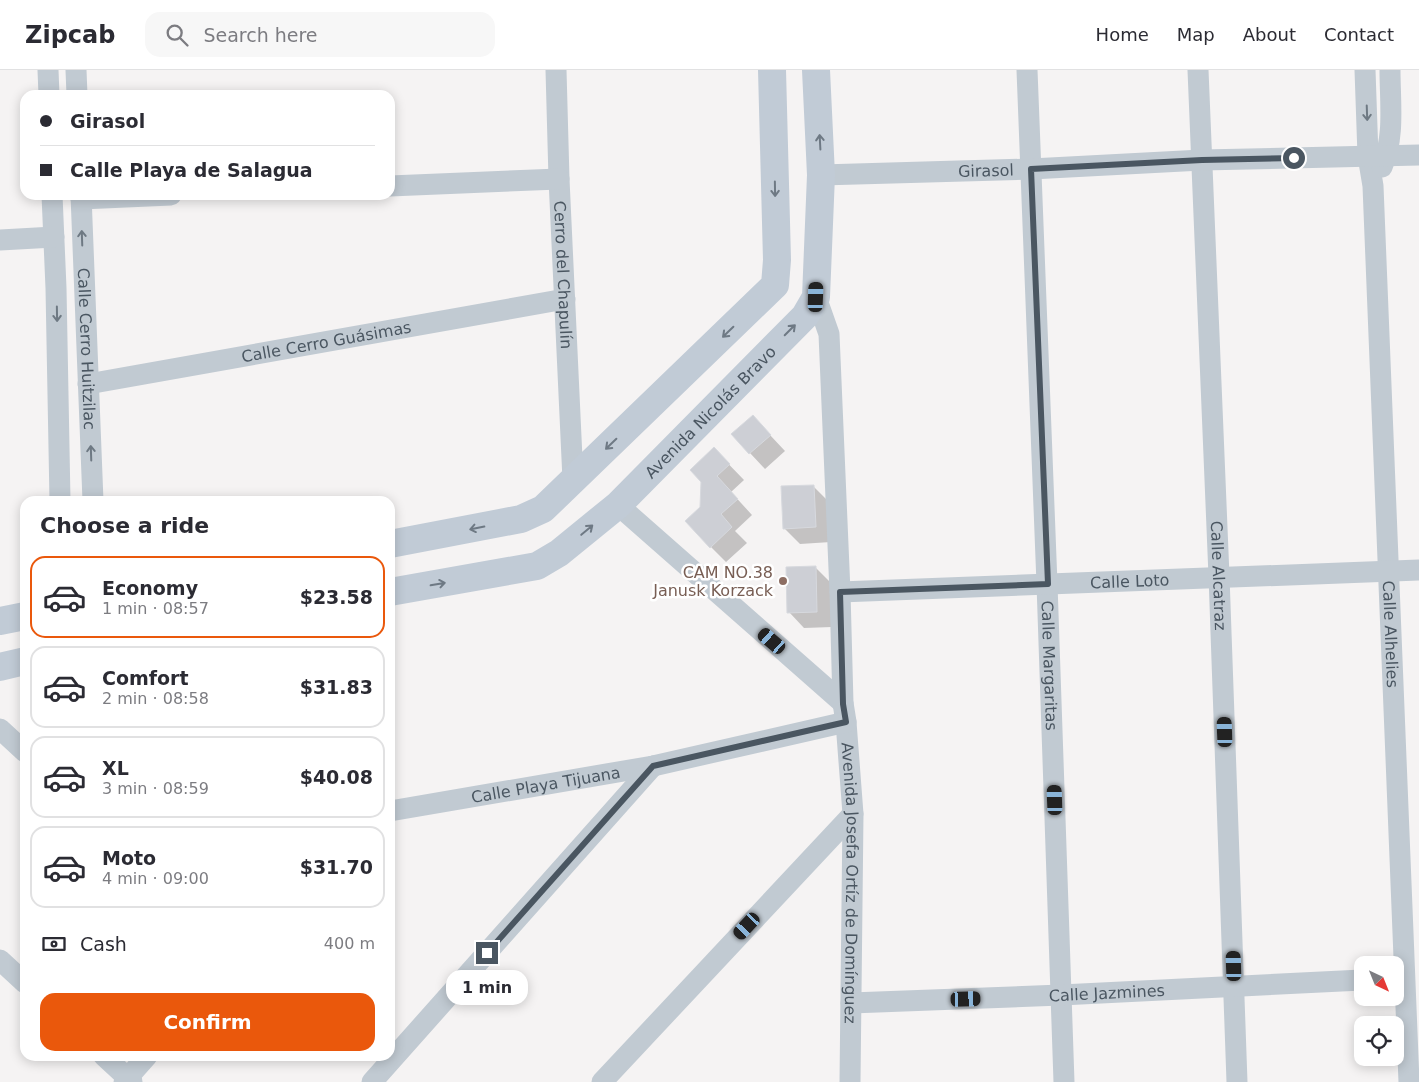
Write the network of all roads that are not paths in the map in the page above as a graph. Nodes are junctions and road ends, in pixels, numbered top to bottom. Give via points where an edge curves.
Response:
1 (48, 70) edge
2 (76, 70) edge
3 (556, 70) edge
4 (772, 70) edge
5 (816, 70) edge
6 (1027, 70) edge
7 (1198, 70) edge
8 (1365, 70) edge
9 (1390, 70) edge
10 (49, 90) edge
11 (77, 90) edge
12 (1419, 155) edge
13 (1377, 156) junction
14 (1202, 160) junction
15 (1031, 169) junction
16 (822, 175) junction
17 (559, 179) junction
18 (395, 186) edge
19 (52, 200) edge
20 (81, 200) edge
21 (54, 237) junction
22 (0, 240) edge
23 (84, 286) junction
24 (56, 288) junction
25 (816, 297) junction
26 (565, 299) junction
27 (88, 384) junction
28 (573, 480) junction
29 (60, 496) edge
30 (93, 496) edge
31 (618, 505) junction
32 (395, 543) edge
33 (1388, 570) junction
34 (1419, 570) edge
35 (1219, 576) junction
36 (1048, 584) junction
37 (395, 591) edge
38 (840, 592) junction
39 (20, 617) edge
40 (0, 621) edge
41 (20, 663) edge
42 (0, 667) edge
43 (844, 713) junction
44 (0, 729) edge
45 (20, 747) edge
46 (653, 766) junction
47 (395, 810) edge
48 (853, 814) junction
49 (1399, 956) edge
50 (0, 960) edge
51 (20, 978) edge
52 (1354, 980) edge
53 (1234, 986) junction
54 (1061, 995) junction
55 (851, 1003) junction
56 (1402, 1006) edge
57 (395, 1056) edge
58 (109, 1061) edge
59 (143, 1061) edge
60 (391, 1061) edge
61 (849, 1080) edge
62 (128, 1081) edge
63 (372, 1082) edge
64 (602, 1082) edge
65 (1064, 1082) edge
66 (1237, 1082) edge
67 (1409, 1082) edge

1 - 10 street
2 - 11 street
3 - 17 street, Cerro del Chapulín
4 -> 28 street via 775,285
16 -> 5 street
6 - 15 street, Calle Margaritas
7 - 14 street, Calle Alcatraz
8 -> 13 street, Calle Alhelies
9 - 13 street, Calle Alhelies via 1391,128
12 - 13 street, Girasol
13 - 14 street, Girasol
13 - 33 street, Calle Alhelies via 1373,186
14 - 15 street, Girasol
14 - 35 street, Calle Alcatraz
15 - 16 street, Girasol
15 - 36 street, Calle Margaritas
16 - 25 street
17 - 18 street
17 - 26 street, Cerro del Chapulín
19 - 21 street, Calle Cerro Huitzilac
23 -> 20 street, Calle Cerro Huitzilac
21 - 22 street
21 - 24 street, Calle Cerro Huitzilac
23 - 24 street
23 - 27 street, Calle Cerro Huitzilac
24 -> 29 street, Calle Cerro Huitzilac
31 -> 25 street, Avenida Nicolás Bravo via 804,316
25 - 38 street, Avenida Josefa Ortíz de Domínguez via 829,334
26 - 27 street, Calle Cerro Guásimas
26 - 28 street, Cerro del Chapulín
30 -> 27 street, Calle Cerro Huitzilac
28 -> 32 street via 543,509 521,519
37 -> 31 street, Avenida Nicolás Bravo via 537,566 559,553
31 - 43 street
33 - 34 street, Calle Loto
33 - 35 street, Calle Loto
33 - 49 street, Calle Alhelies
35 - 36 street, Calle Loto
35 - 53 street, Calle Alcatraz
36 - 38 street, Calle Loto
36 - 54 street, Calle Margaritas
38 - 43 street, Avenida Josefa Ortíz de Domínguez
39 - 40 street
41 - 42 street
43 - 46 street, Calle Playa Tijuana
43 - 48 street, Avenida Josefa Ortíz de Domínguez
44 - 45 street
46 - 47 street, Calle Playa Tijuana
46 - 57 street
48 - 55 street, Avenida Josefa Ortíz de Domínguez
48 - 64 street
50 - 51 street
52 - 53 street, Calle Jazmines
53 - 54 street, Calle Jazmines
53 - 66 street, Calle Alcatraz
54 - 55 street, Calle Jazmines
54 - 65 street, Calle Margaritas
55 - 61 street, Avenida Josefa Ortíz de Domínguez
56 - 67 street, Calle Alhelies
58 - 62 street
59 - 62 street
60 - 63 street

